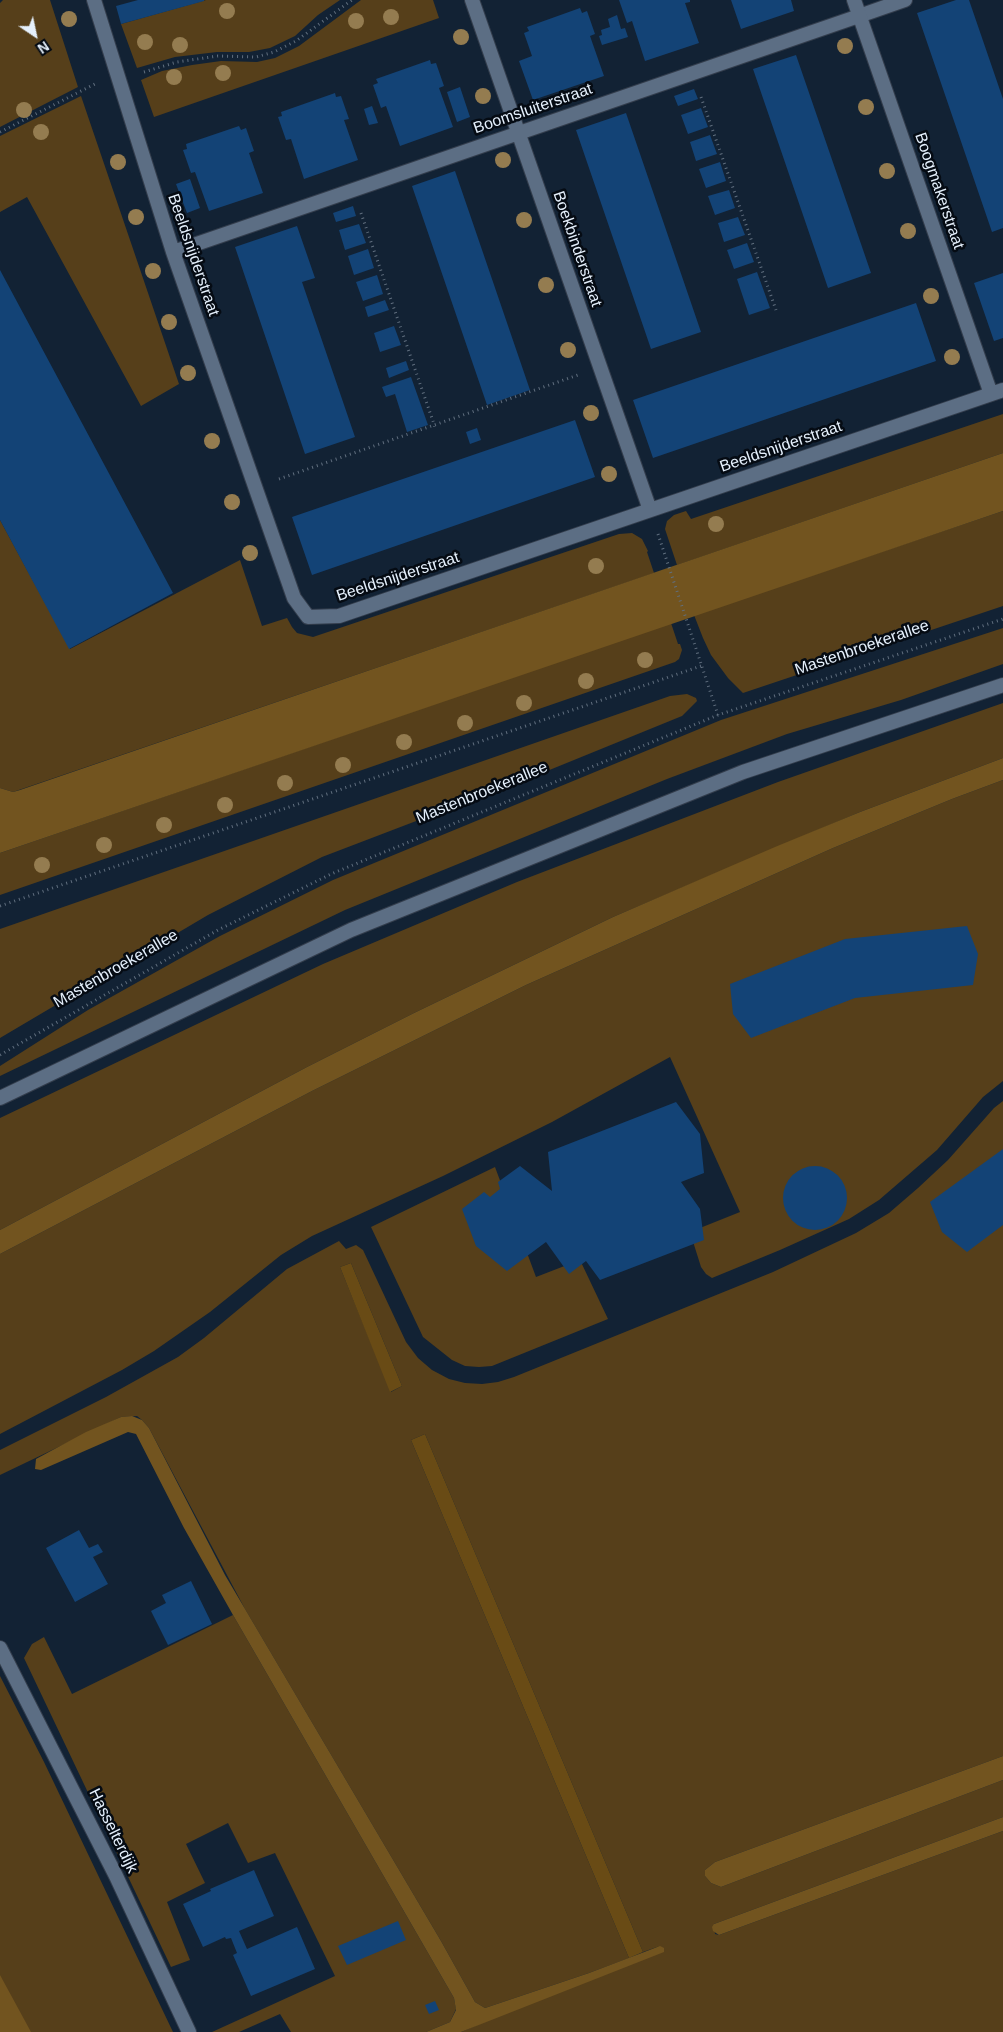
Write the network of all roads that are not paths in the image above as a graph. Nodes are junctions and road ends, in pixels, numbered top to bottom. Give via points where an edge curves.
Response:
1 (94, 0) edge
2 (472, 0) edge
3 (854, 0) edge
4 (905, 0) edge
5 (859, 16) junction
6 (519, 132) junction
7 (173, 252) junction
8 (997, 392) edge
9 (650, 510) junction
10 (1003, 685) edge
11 (0, 1098) edge
12 (0, 1648) edge
13 (189, 2032) edge

1 - 7 street, Beeldsnijderstraat
2 - 6 street, Boekbinderstraat
3 - 5 street, Boogmakerstraat
4 - 5 street, Boomsluiterstraat
5 - 6 street, Boomsluiterstraat
5 - 8 street, Boogmakerstraat
6 - 7 street, Boomsluiterstraat
6 - 9 street, Boekbinderstraat
7 - 9 street, Beeldsnijderstraat via 294,598 308,616 339,616
8 - 9 street, Beeldsnijderstraat
10 - 11 street via 743,772 350,930
12 - 13 street, Hasselterdijk via 116,1876

